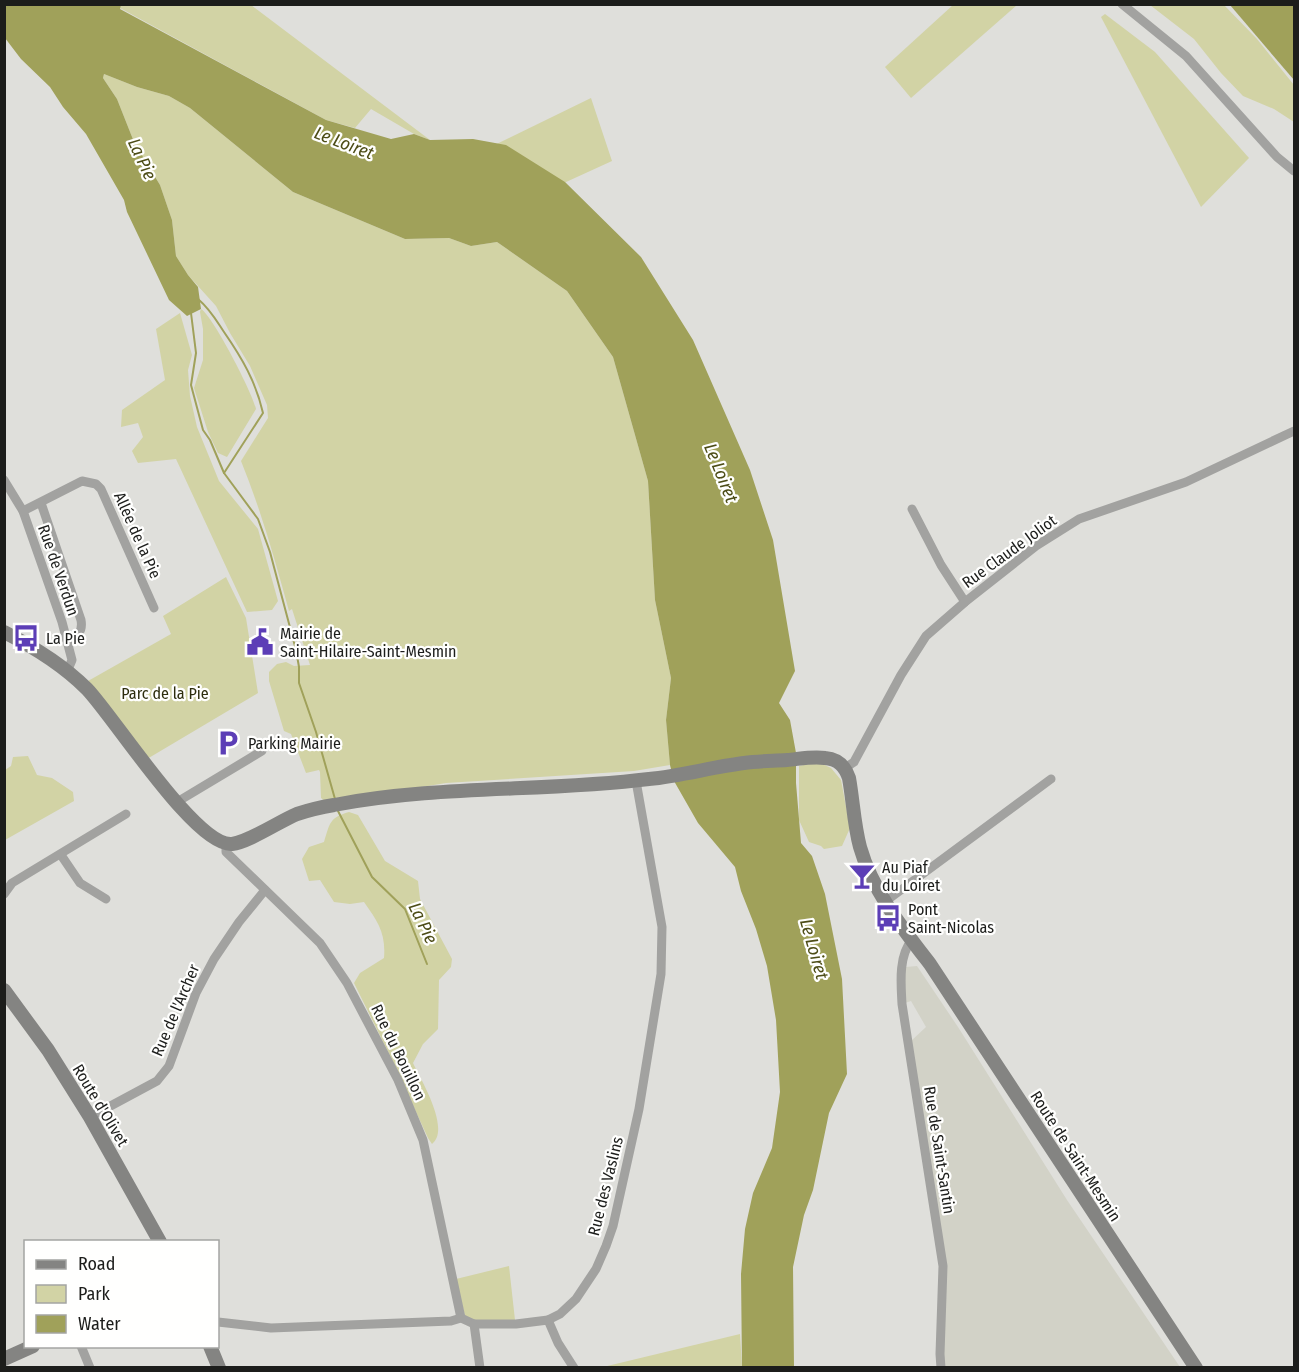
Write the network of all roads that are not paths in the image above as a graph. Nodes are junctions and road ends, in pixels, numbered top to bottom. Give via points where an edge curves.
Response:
1 (1122, 4) edge
2 (1294, 171) edge
3 (1294, 431) edge
4 (4, 480) edge
5 (41, 503) junction
6 (912, 509) dead end
7 (22, 511) junction
8 (965, 602) junction
9 (154, 608) dead end
10 (4, 632) edge
11 (68, 640) junction
12 (67, 672) junction
13 (262, 751) dead end
14 (845, 768) junction
15 (1051, 779) dead end
16 (636, 781) junction
17 (177, 802) junction
18 (126, 814) dead end
19 (226, 843) junction
20 (61, 855) junction
21 (265, 890) junction
22 (4, 894) edge
23 (106, 899) dead end
24 (886, 901) junction
25 (912, 940) junction
26 (4, 990) edge
27 (90, 1117) junction
28 (159, 1240) edge
29 (461, 1318) junction
30 (548, 1320) junction
31 (219, 1322) edge
32 (474, 1324) junction
33 (31, 1348) edge
34 (81, 1348) edge
35 (210, 1348) edge
36 (4, 1359) edge
37 (90, 1368) edge
38 (219, 1368) edge
39 (480, 1368) edge
40 (574, 1368) edge
41 (941, 1368) edge
42 (1196, 1368) edge

1 - 2 street via 1186,57 1265,145
3 - 8 street, Rue Claude Joliot via 1186,482 1079,519 1036,546
4 - 7 street, Rue de Verdun
5 - 7 street, Allée de la Pie
5 - 9 street, Allée de la Pie via 82,481 96,484
5 - 11 street via 81,620 79,634
6 - 8 street
7 - 11 street, Rue de Verdun
8 - 14 street, Rue Claude Joliot via 926,636 854,762
10 - 12 main road
11 - 12 street, Rue de Verdun via 72,663
12 - 17 main road via 98,701 141,761
13 - 17 street
14 - 16 main road via 833,759 819,758 741,763
14 - 24 main road via 860,847
15 - 24 street
16 - 19 main road via 450,791 337,805 299,813 240,842
16 - 30 street, Rue des Vaslins via 662,927 660,986 639,1109 609,1236 584,1288 568,1307
17 - 19 main road via 212,837
18 - 20 street
19 - 21 street, Rue du Bouillon via 226,852
20 - 22 street via 12,884
20 - 23 street via 80,883
21 - 27 street, Rue de l'Archer via 213,959 169,1066 157,1081
21 - 29 street, Rue du Bouillon via 320,943 347,983 398,1080 423,1140
24 - 25 main road
25 - 41 street, Rue de Saint-Santin via 905,953 902,1004 943,1266
25 - 42 main road, Route de Saint-Mesmin
26 - 27 main road, Route d'Olivet
27 - 28 main road, Route d'Olivet
29 - 31 street via 271,1329
29 - 32 street, Rue des Vaslins
30 - 32 street, Rue des Vaslins
30 - 40 street
32 - 39 street
33 - 36 main road
34 - 37 street
35 - 38 main road

